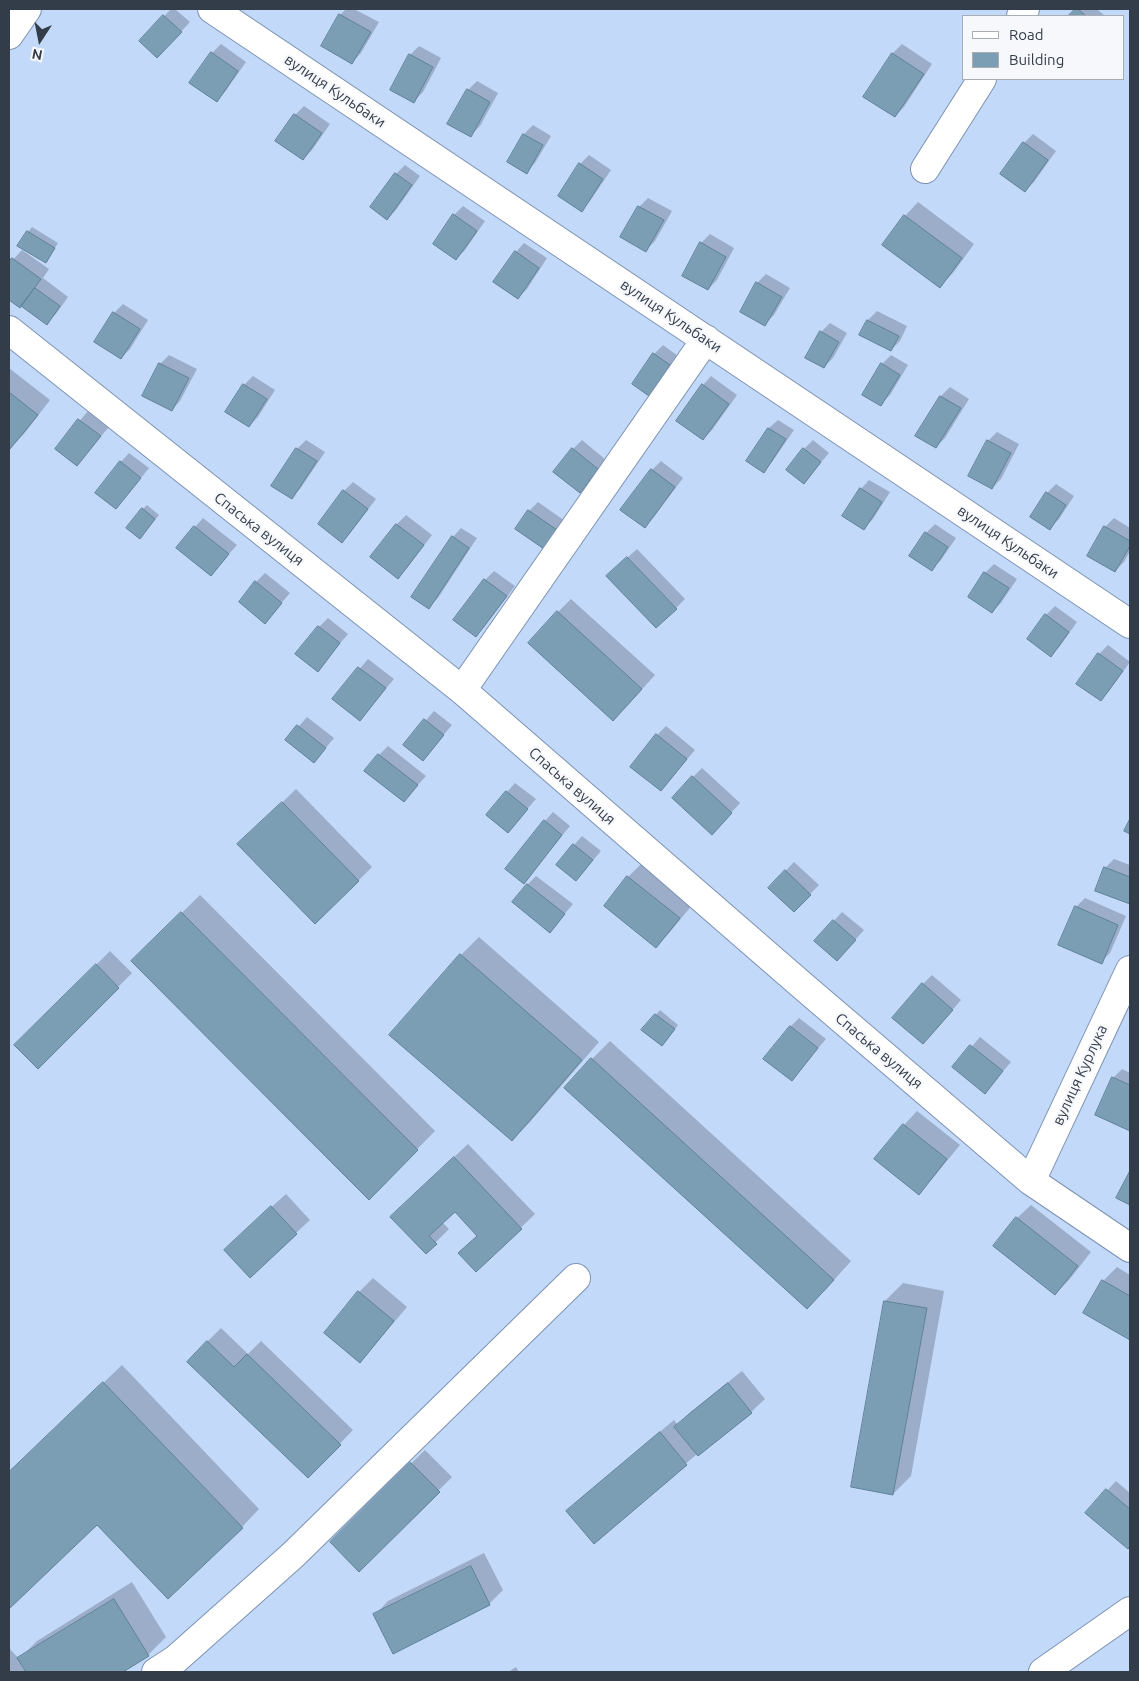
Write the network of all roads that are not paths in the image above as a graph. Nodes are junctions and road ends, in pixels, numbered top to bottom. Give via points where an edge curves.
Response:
1 (27, 9) edge
2 (212, 9) edge
3 (9, 35) edge
4 (981, 80) edge
5 (925, 169) dead end
6 (9, 330) edge
7 (706, 339) junction
8 (1130, 624) edge
9 (462, 690) junction
10 (1130, 970) edge
11 (1031, 1181) junction
12 (1130, 1248) edge
13 (576, 1278) dead end
14 (1130, 1611) edge
15 (156, 1672) edge
16 (1043, 1672) edge

1 - 3 street
2 - 7 street, вулиця Кульбаки
4 - 5 street
6 - 9 street, Спаська вулиця
7 - 8 street, вулиця Кульбаки
7 - 9 street
9 - 11 street, Спаська вулиця
10 - 11 street, вулиця Курлука
11 - 12 street, Спаська вулиця
13 - 15 street via 293,1555 176,1659
14 - 16 street

